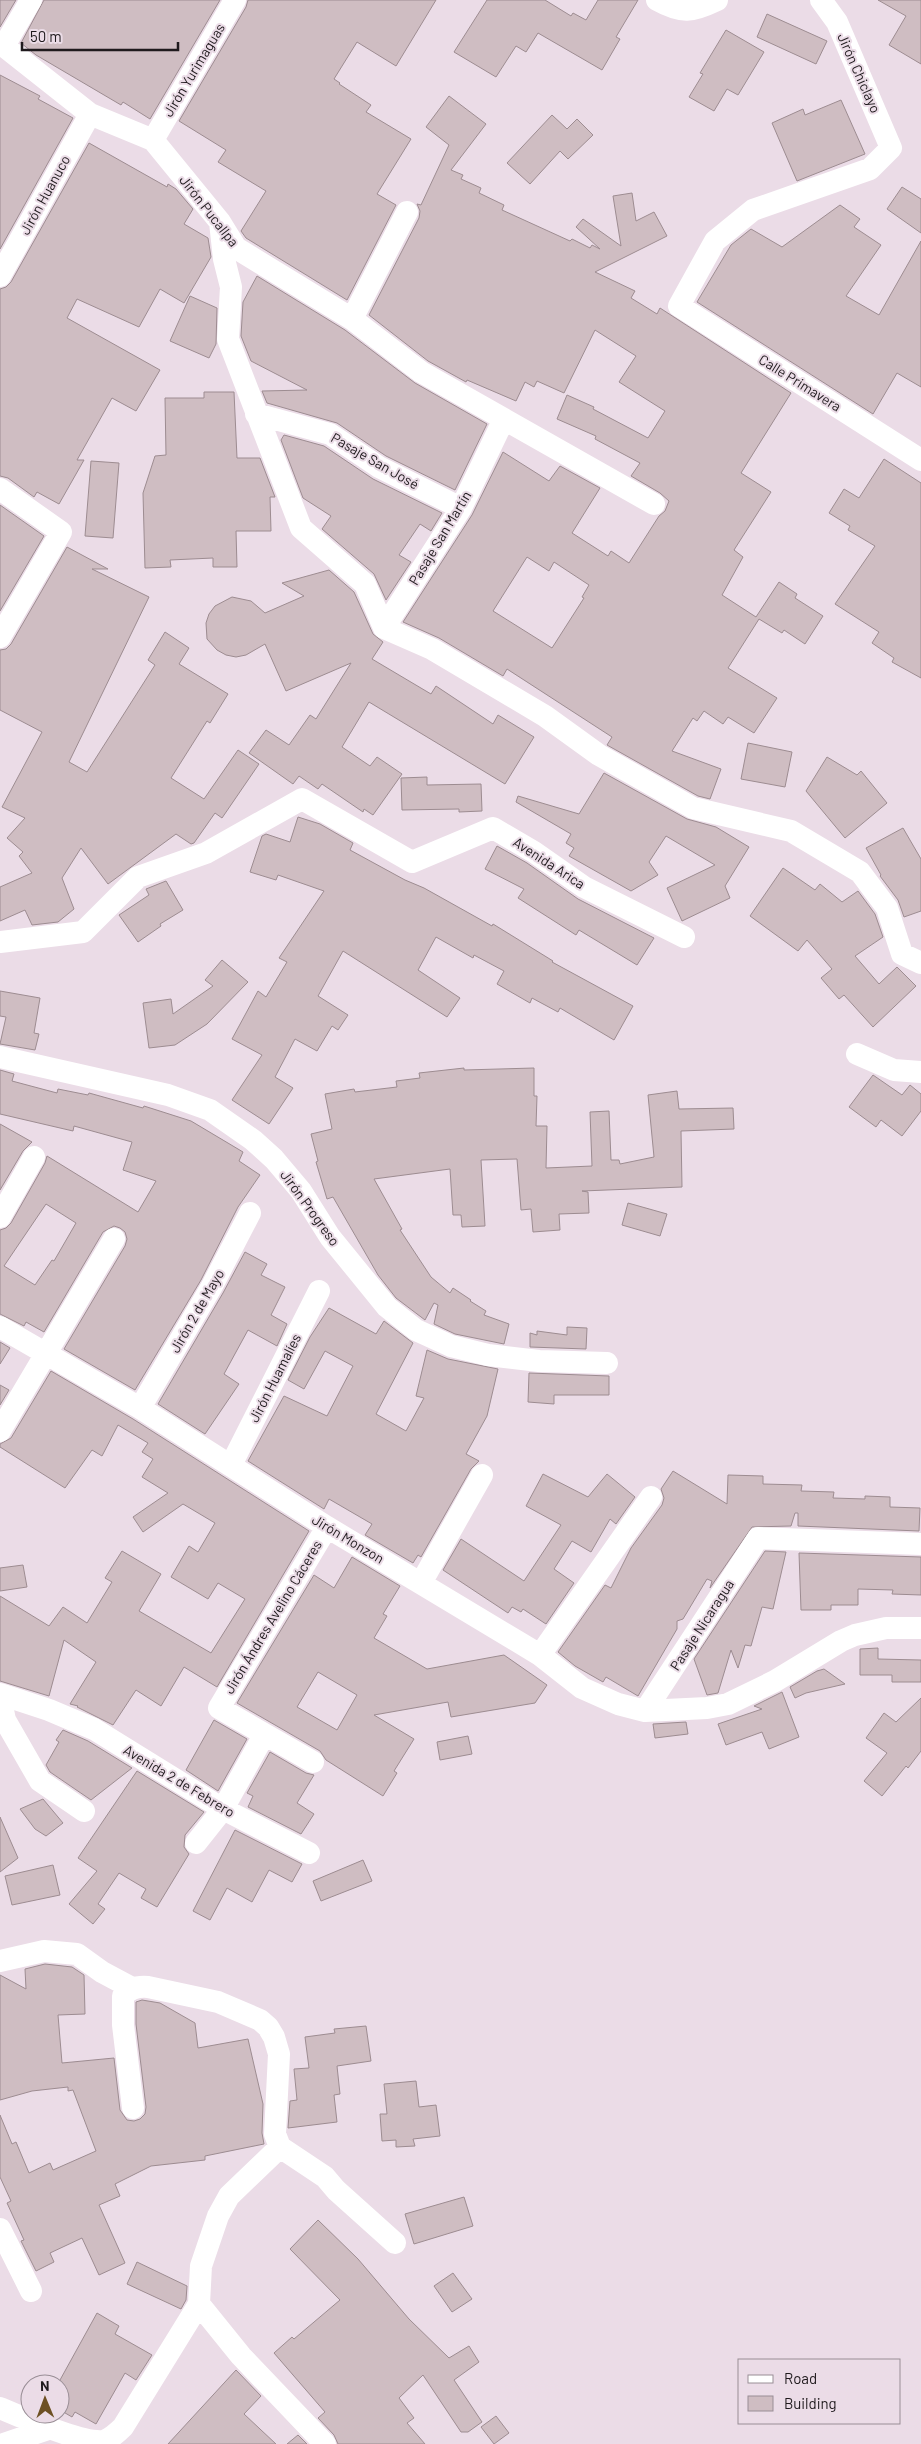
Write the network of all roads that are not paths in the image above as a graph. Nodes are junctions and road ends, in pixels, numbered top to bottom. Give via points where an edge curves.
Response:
1 (31, 0) edge
2 (235, 0) edge
3 (657, 0) edge
4 (717, 0) edge
5 (821, 0) edge
6 (2, 44) edge
7 (90, 114) junction
8 (153, 140) junction
9 (406, 212) dead end
10 (220, 222) junction
11 (0, 276) edge
12 (679, 306) joint
13 (352, 318) junction
14 (256, 414) junction
15 (504, 418) junction
16 (921, 460) edge
17 (0, 489) edge
18 (654, 504) dead end
19 (461, 508) junction
20 (384, 628) junction
21 (0, 637) edge
22 (684, 937) dead end
23 (0, 942) edge
24 (921, 962) edge
25 (857, 1054) dead end
26 (0, 1057) edge
27 (921, 1072) edge
28 (34, 1157) dead end
29 (250, 1213) dead end
30 (0, 1217) edge
31 (114, 1239) dead end
32 (319, 1291) dead end
33 (0, 1327) edge
34 (45, 1353) junction
35 (606, 1363) dead end
36 (140, 1408) junction
37 (0, 1431) edge
38 (231, 1465) junction
39 (482, 1475) dead end
40 (651, 1497) dead end
41 (327, 1527) junction
42 (921, 1544) edge
43 (421, 1583) junction
44 (921, 1628) edge
45 (540, 1655) junction
46 (0, 1695) edge
47 (645, 1711) junction
48 (264, 1736) junction
49 (313, 1762) dead end
50 (223, 1809) junction
51 (84, 1811) dead end
52 (196, 1843) dead end
53 (309, 1853) dead end
54 (0, 1961) edge
55 (132, 1988) junction
56 (133, 2108) dead end
57 (280, 2147) junction
58 (0, 2229) edge
59 (396, 2243) dead end
60 (31, 2290) dead end
61 (200, 2304) junction
62 (0, 2408) edge
63 (48, 2429) junction
64 (4, 2444) edge
65 (325, 2444) edge

1 - 6 street
2 - 8 street, Jirón Yurimaguas
3 - 4 street via 675,10 698,9
5 - 12 street, Jirón Chiclayo via 837,22 892,148 870,169 753,210 715,241
6 - 7 street, Jirón Pucallpa
7 - 8 street, Jirón Pucallpa
7 - 11 street, Jirón Huanuco
8 - 10 street, Jirón Pucallpa
9 - 13 street
10 - 13 street, Jirón Pucallpa via 236,248
10 - 14 street via 231,287 228,339
12 - 16 street, Calle Primavera
13 - 15 street, Jirón Pucallpa via 421,372
14 - 19 street, Pasaje San José via 330,434 379,467
14 - 20 street via 300,528 365,584
15 - 18 street, Jirón Pucallpa
15 - 19 street, Pasaje San Martín
17 - 21 street via 61,532
19 - 20 street, Pasaje San Martín
20 - 24 street via 432,649 545,716 599,755 693,808 790,831 860,872 887,908 902,954
22 - 23 street, Avenida Arica via 584,887 492,828 412,862 302,799 206,853 138,877 83,932
25 - 27 street via 894,1070
26 - 35 street, Jirón Progreso via 168,1095 210,1110 274,1159 301,1191 330,1237 387,1307 416,1330 451,1346 488,1355 539,1362
28 - 30 street
29 - 36 street, Jirón 2 de Mayo via 212,1286
31 - 34 street
32 - 38 street, Jirón Huamalíes
33 - 34 street, Jirón Monzon
34 - 36 street, Jirón Monzon
34 - 37 street
36 - 38 street, Jirón Monzon
38 - 41 street, Jirón Monzon
39 - 43 street
40 - 45 street
41 - 43 street, Jirón Monzon
41 - 48 street, Jirón Ándres Avelino Cáceres via 219,1708
42 - 47 street, Pasaje Nicaragua via 758,1538
43 - 45 street, Jirón Monzon
44 - 47 street, Jirón Monzon via 886,1628 855,1635 728,1704
45 - 47 street, Jirón Monzon via 582,1688 618,1704
46 - 50 street, Avenida 2 de Febrero via 49,1710 94,1730
46 - 51 street via 5,1720 40,1781
48 - 49 street
48 - 50 street
50 - 52 street
50 - 53 street, Avenida 2 de Febrero
54 - 55 street via 44,1951 77,1954
55 - 56 street via 123,1996
55 - 57 street via 143,1986 218,2002 260,2020 268,2027 279,2054 275,2134
57 - 59 street via 324,2177
57 - 61 street via 229,2196 218,2216 201,2266
58 - 60 street
61 - 63 street via 150,2387 118,2432 96,2442
61 - 65 street via 241,2356
62 - 63 street
63 - 64 street

